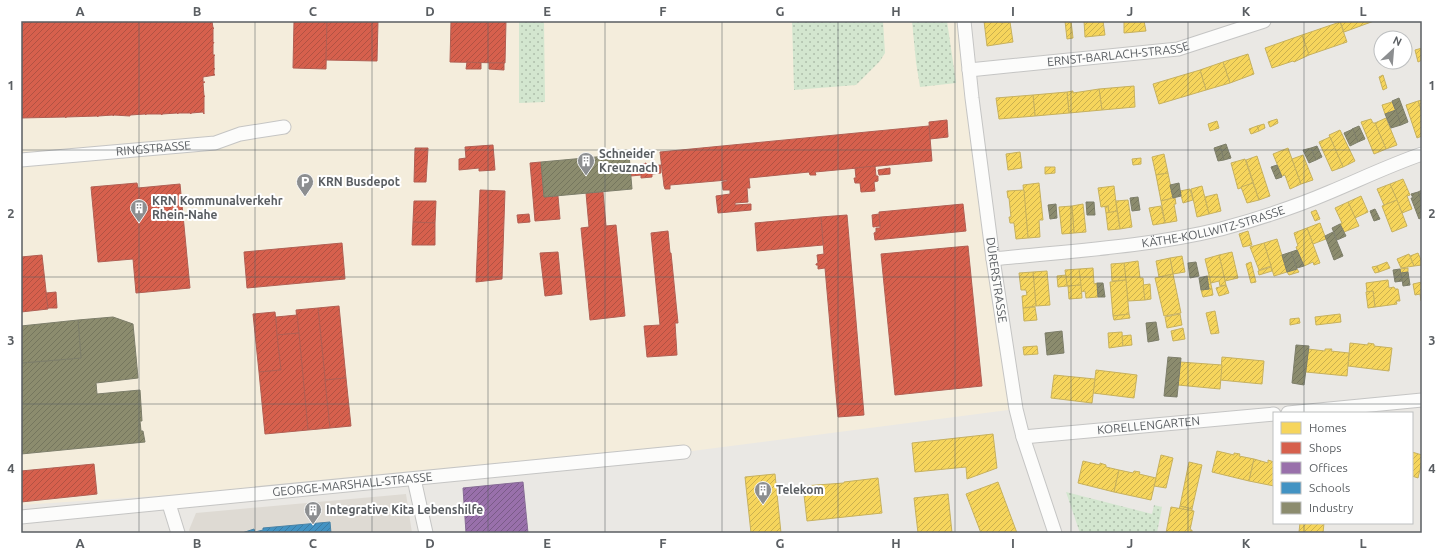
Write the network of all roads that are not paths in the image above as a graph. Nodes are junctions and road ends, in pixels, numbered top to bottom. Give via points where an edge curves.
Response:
1 (964, 21) edge
2 (1264, 21) edge
3 (969, 70) junction
4 (284, 127) dead end
5 (1422, 154) edge
6 (21, 160) edge
7 (993, 259) junction
8 (1422, 400) edge
9 (1298, 412) edge
10 (1273, 414) edge
11 (1023, 437) junction
12 (684, 452) dead end
13 (414, 479) junction
14 (169, 504) junction
15 (21, 517) edge
16 (178, 533) edge
17 (426, 533) edge
18 (1055, 533) edge

1 - 3 street, DÜRERSTRASSE
2 - 3 street, ERNST-BARLACH-STRASSE via 1178,49
3 - 7 street, DÜRERSTRASSE
4 - 6 street, RINGSTRASSE via 240,134 215,143
5 - 7 street, KÄTHE-KOLLWITZ-STRASSE via 1329,193 1222,229 1143,243
7 - 11 street, DÜRERSTRASSE via 1008,364
8 - 9 street
10 - 11 street, KORELLENGARTEN
11 - 18 street, DÜRERSTRASSE
12 - 13 street, GEORGE-MARSHALL-STRASSE
13 - 14 street, GEORGE-MARSHALL-STRASSE
13 - 17 street
14 - 15 street, GEORGE-MARSHALL-STRASSE
14 - 16 street

